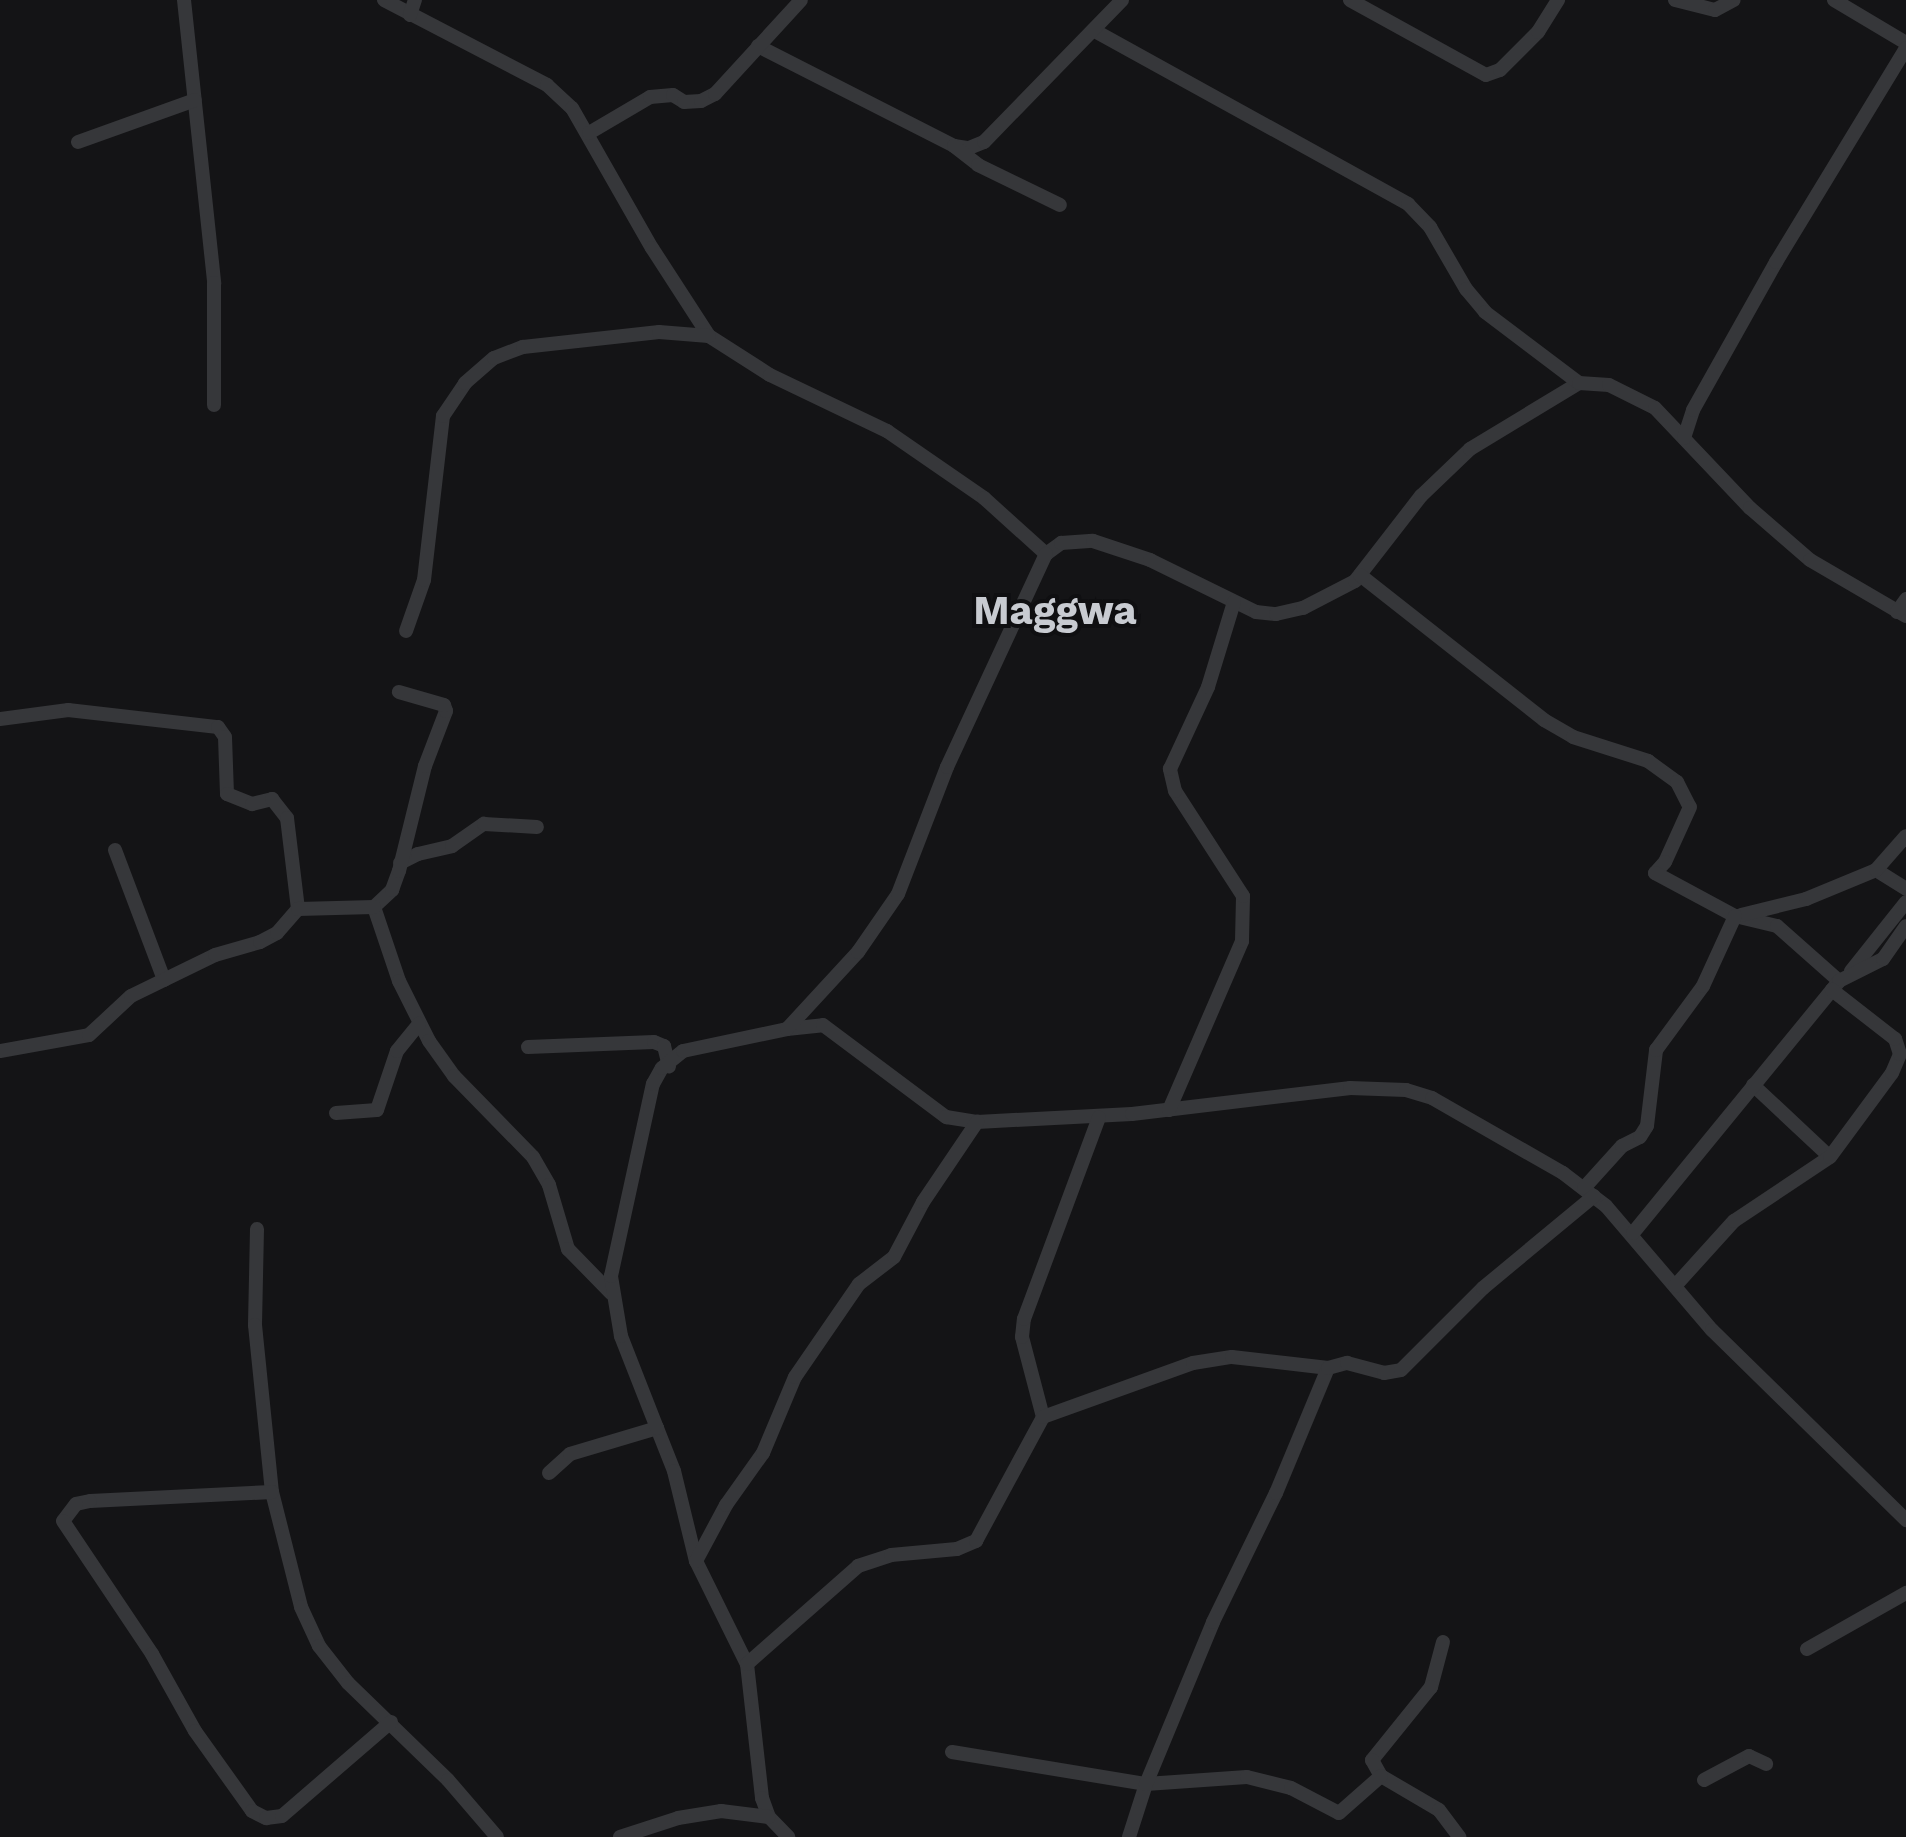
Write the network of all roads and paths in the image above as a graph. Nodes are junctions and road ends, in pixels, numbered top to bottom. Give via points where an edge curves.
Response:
1 (184, 0) edge
2 (384, 0) edge
3 (801, 0) edge
4 (1122, 0) edge
5 (1350, 0) edge
6 (1558, 0) edge
7 (1675, 0) edge
8 (1734, 0) edge
9 (1834, 0) edge
10 (413, 8) edge
11 (1095, 31) junction
12 (1906, 45) edge
13 (758, 46) junction
14 (196, 100) junction
15 (589, 134) junction
16 (78, 142) dead end
17 (954, 146) junction
18 (1060, 206) dead end
19 (709, 336) junction
20 (1579, 384) junction
21 (214, 405) dead end
22 (1684, 438) junction
23 (1046, 554) junction
24 (1360, 576) junction
25 (1234, 602) junction
26 (1903, 609) edge
27 (406, 630) dead end
28 (398, 692) dead end
29 (0, 719) edge
30 (537, 827) dead end
31 (1906, 836) edge
32 (115, 850) dead end
33 (400, 863) junction
34 (1876, 870) junction
35 (1906, 890) edge
36 (1906, 902) edge
37 (374, 906) junction
38 (298, 910) junction
39 (1735, 916) junction
40 (1906, 926) edge
41 (164, 980) junction
42 (1839, 982) junction
43 (419, 1024) junction
44 (787, 1029) junction
45 (528, 1047) dead end
46 (0, 1051) edge
47 (669, 1066) junction
48 (1754, 1085) junction
49 (1169, 1110) junction
50 (336, 1113) dead end
51 (1098, 1117) junction
52 (977, 1122) junction
53 (1830, 1158) junction
54 (1589, 1192) junction
55 (257, 1229) dead end
56 (1633, 1233) junction
57 (1675, 1286) junction
58 (611, 1293) junction
59 (1328, 1368) junction
60 (1043, 1417) junction
61 (658, 1428) junction
62 (550, 1472) dead end
63 (272, 1492) junction
64 (1906, 1520) edge
65 (696, 1561) junction
66 (1906, 1593) edge
67 (1443, 1642) dead end
68 (1806, 1649) dead end
69 (747, 1664) junction
70 (391, 1722) junction
71 (952, 1752) dead end
72 (1766, 1764) dead end
73 (1382, 1776) junction
74 (1704, 1780) dead end
75 (1146, 1784) junction
76 (769, 1817) junction
77 (497, 1837) edge
78 (620, 1837) edge
79 (788, 1837) edge
80 (1129, 1837) edge
81 (1459, 1837) edge

1 - 14 street
2 - 10 street
3 - 13 street
4 - 11 street
5 - 6 street via 1486,75 1500,70 1538,32
7 - 8 street via 1715,10
9 - 12 street
10 - 15 street via 546,85
11 - 17 street via 984,142
11 - 20 street via 1408,204 1485,312
12 - 22 street via 1776,262
13 - 15 street via 701,101 650,98
13 - 17 street
14 - 16 street
14 - 21 street via 214,283
15 - 19 street
17 - 18 street via 978,166
19 - 23 street via 770,375 887,431 984,498
19 - 27 street via 659,332 523,347 494,358 465,383 443,416 424,580
20 - 22 street via 1625,391 1656,408
20 - 24 street via 1456,460
22 - 26 street via 1810,560
23 - 25 street via 1060,543 1077,542 1125,550
23 - 44 street via 946,766 898,894 858,952
24 - 25 street via 1287,613 1265,614
24 - 39 street via 1544,720 1573,737 1648,760 1677,782 1690,807 1655,873
25 - 49 street via 1208,687 1170,769 1175,791 1243,896 1242,941
28 - 33 street via 446,711
29 - 38 street via 68,710 218,726 225,737 227,794 252,804 272,799 287,818
30 - 33 street via 484,824 452,846
31 - 34 street
32 - 41 street
33 - 37 street via 392,890
34 - 35 street
34 - 39 street via 1806,899
36 - 42 street
37 - 38 street
37 - 43 street
38 - 41 street via 260,942
39 - 42 street via 1778,926
39 - 54 street via 1703,986 1656,1050 1647,1126 1622,1146
40 - 42 street via 1883,959
41 - 46 street via 131,996 89,1034
42 - 48 street
42 - 53 street via 1895,1040 1900,1054
43 - 50 street via 396,1051 377,1110
43 - 58 street via 454,1076 533,1156 568,1249
44 - 47 street via 683,1051
44 - 52 street via 823,1026 946,1117
45 - 47 street via 654,1042 664,1046
47 - 58 street via 653,1084 614,1251
48 - 53 street
48 - 56 street
49 - 51 street
49 - 54 street via 1323,1090 1406,1090 1458,1111
51 - 52 street
51 - 60 street via 1024,1319 1022,1337
52 - 65 street via 894,1257 860,1284 795,1377 764,1452
53 - 57 street via 1734,1221
54 - 56 street
54 - 59 street via 1401,1370 1375,1372 1347,1363
55 - 63 street via 255,1326
56 - 57 street
57 - 64 street
58 - 61 street
59 - 60 street via 1232,1357 1194,1362
59 - 75 street
60 - 69 street via 976,1541 858,1566
61 - 62 street via 570,1454
61 - 65 street
63 - 70 street via 292,1581 319,1646
63 - 70 street via 90,1501 76,1504 64,1521 252,1811 282,1816
65 - 69 street
66 - 68 street
67 - 73 street via 1430,1686 1372,1760
69 - 76 street
70 - 77 street
71 - 75 street
72 - 74 street via 1749,1756
73 - 75 street via 1339,1813 1291,1788 1247,1777
73 - 81 street via 1440,1810
75 - 80 street
76 - 78 street via 721,1811
76 - 79 street

